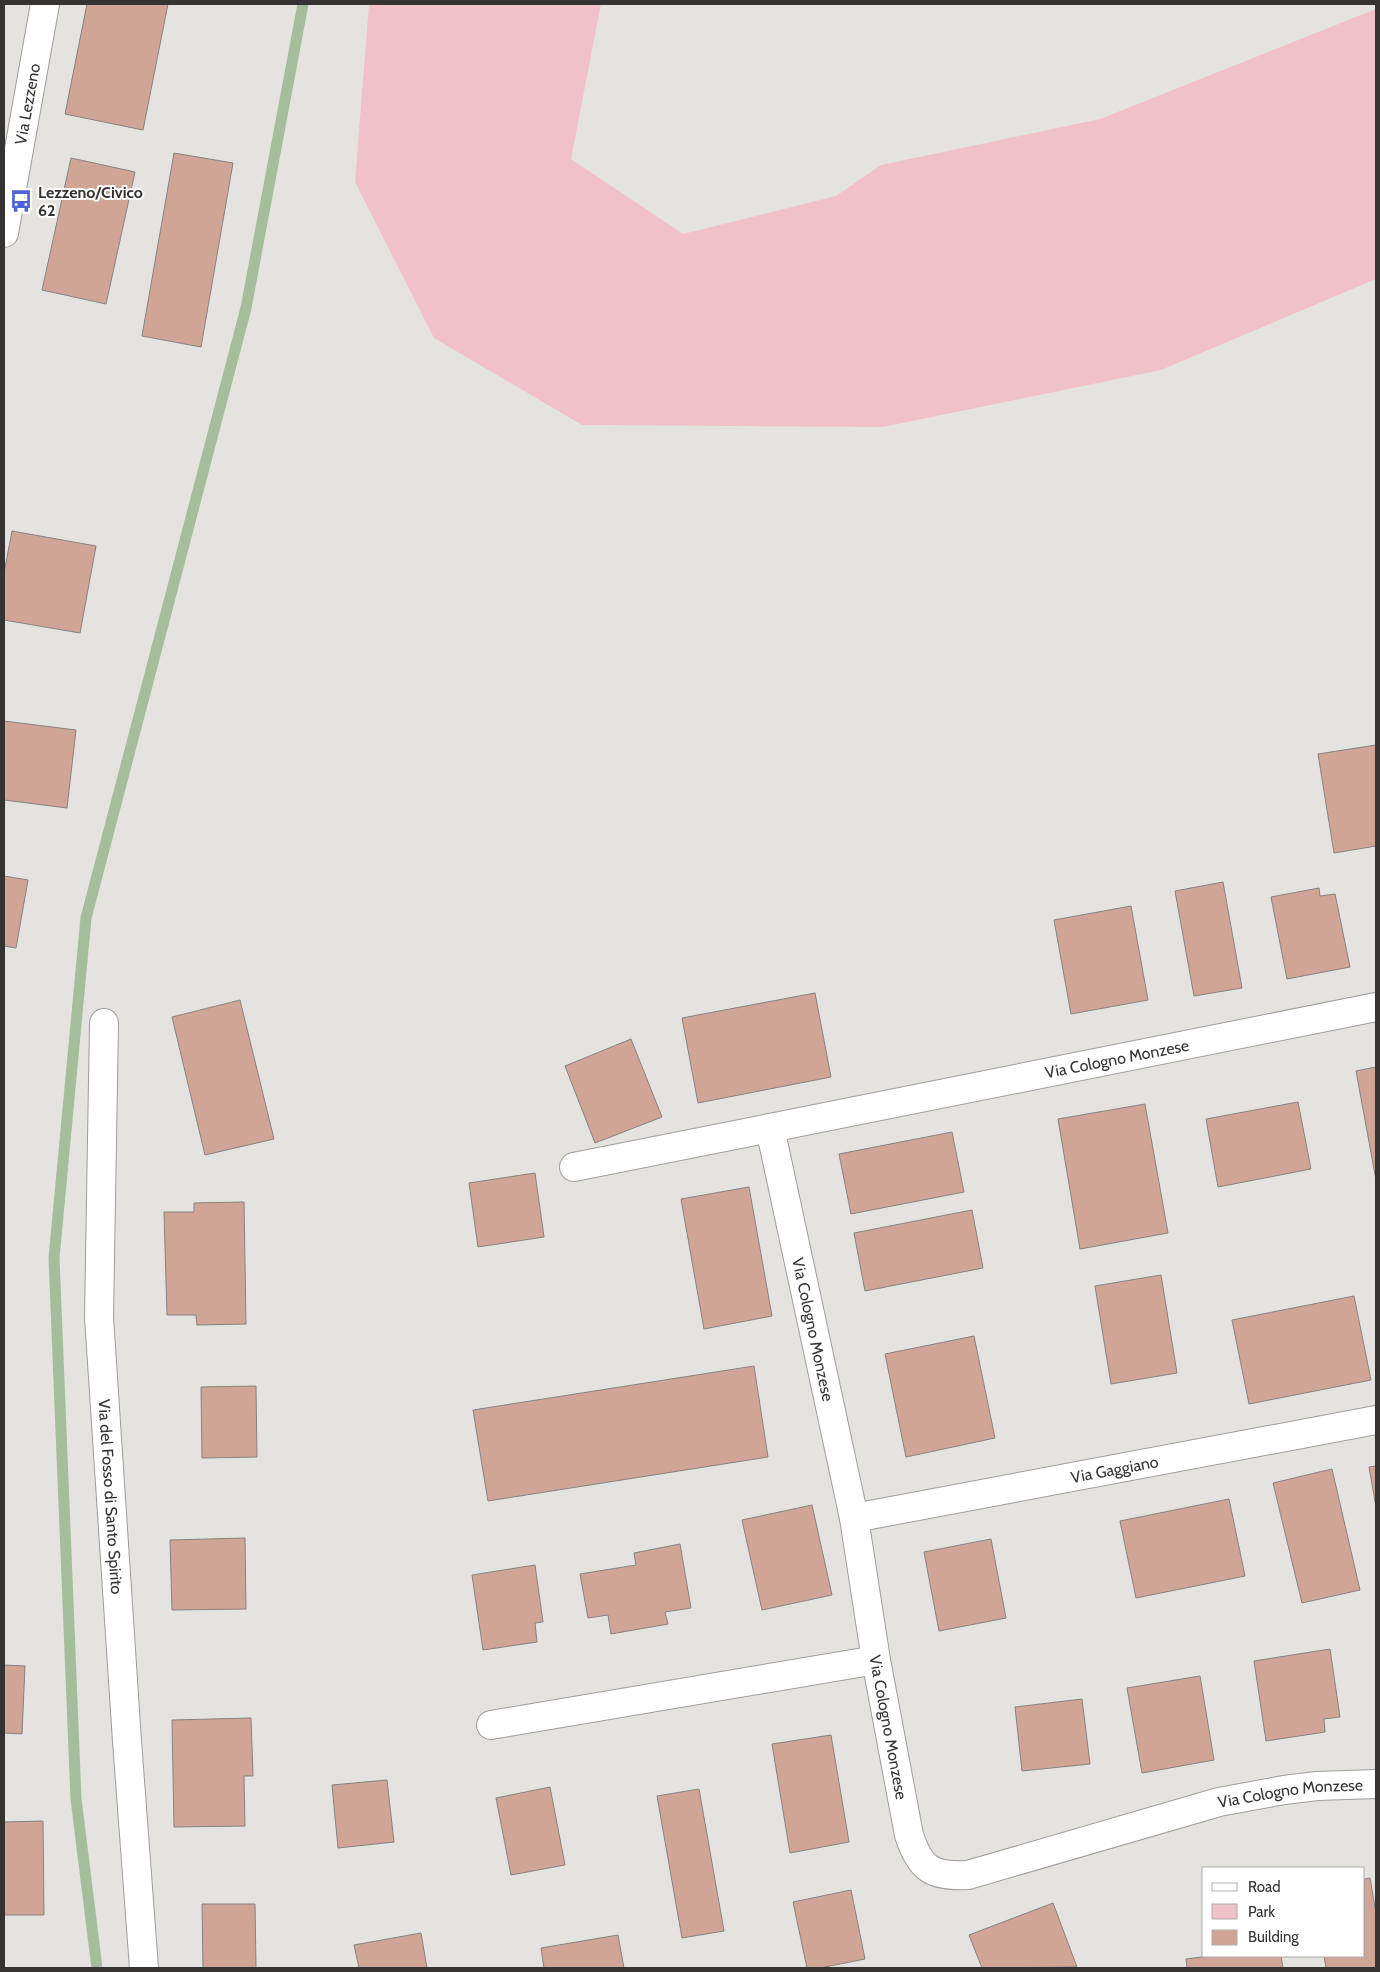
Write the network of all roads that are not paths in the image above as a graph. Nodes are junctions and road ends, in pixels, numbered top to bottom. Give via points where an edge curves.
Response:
1 (45, 4) edge
2 (4, 233) edge
3 (1376, 1007) edge
4 (104, 1023) dead end
5 (770, 1128) junction
6 (574, 1167) dead end
7 (1376, 1420) edge
8 (854, 1518) junction
9 (876, 1660) junction
10 (490, 1725) dead end
11 (1376, 1784) edge
12 (144, 1968) edge

1 - 2 street, Via Lezzeno
3 - 5 street, Via Cologno Monzese
4 - 12 street, Via del Fosso di Santo Spirito via 99,1317
5 - 6 street, Via Cologno Monzese
5 - 8 street, Via Cologno Monzese
7 - 8 street, Via Gaggiano
8 - 9 street, Via Cologno Monzese
9 - 10 street
9 - 11 street, Via Cologno Monzese via 910,1835 918,1859 937,1873 957,1876 978,1873 1219,1802 1309,1787

